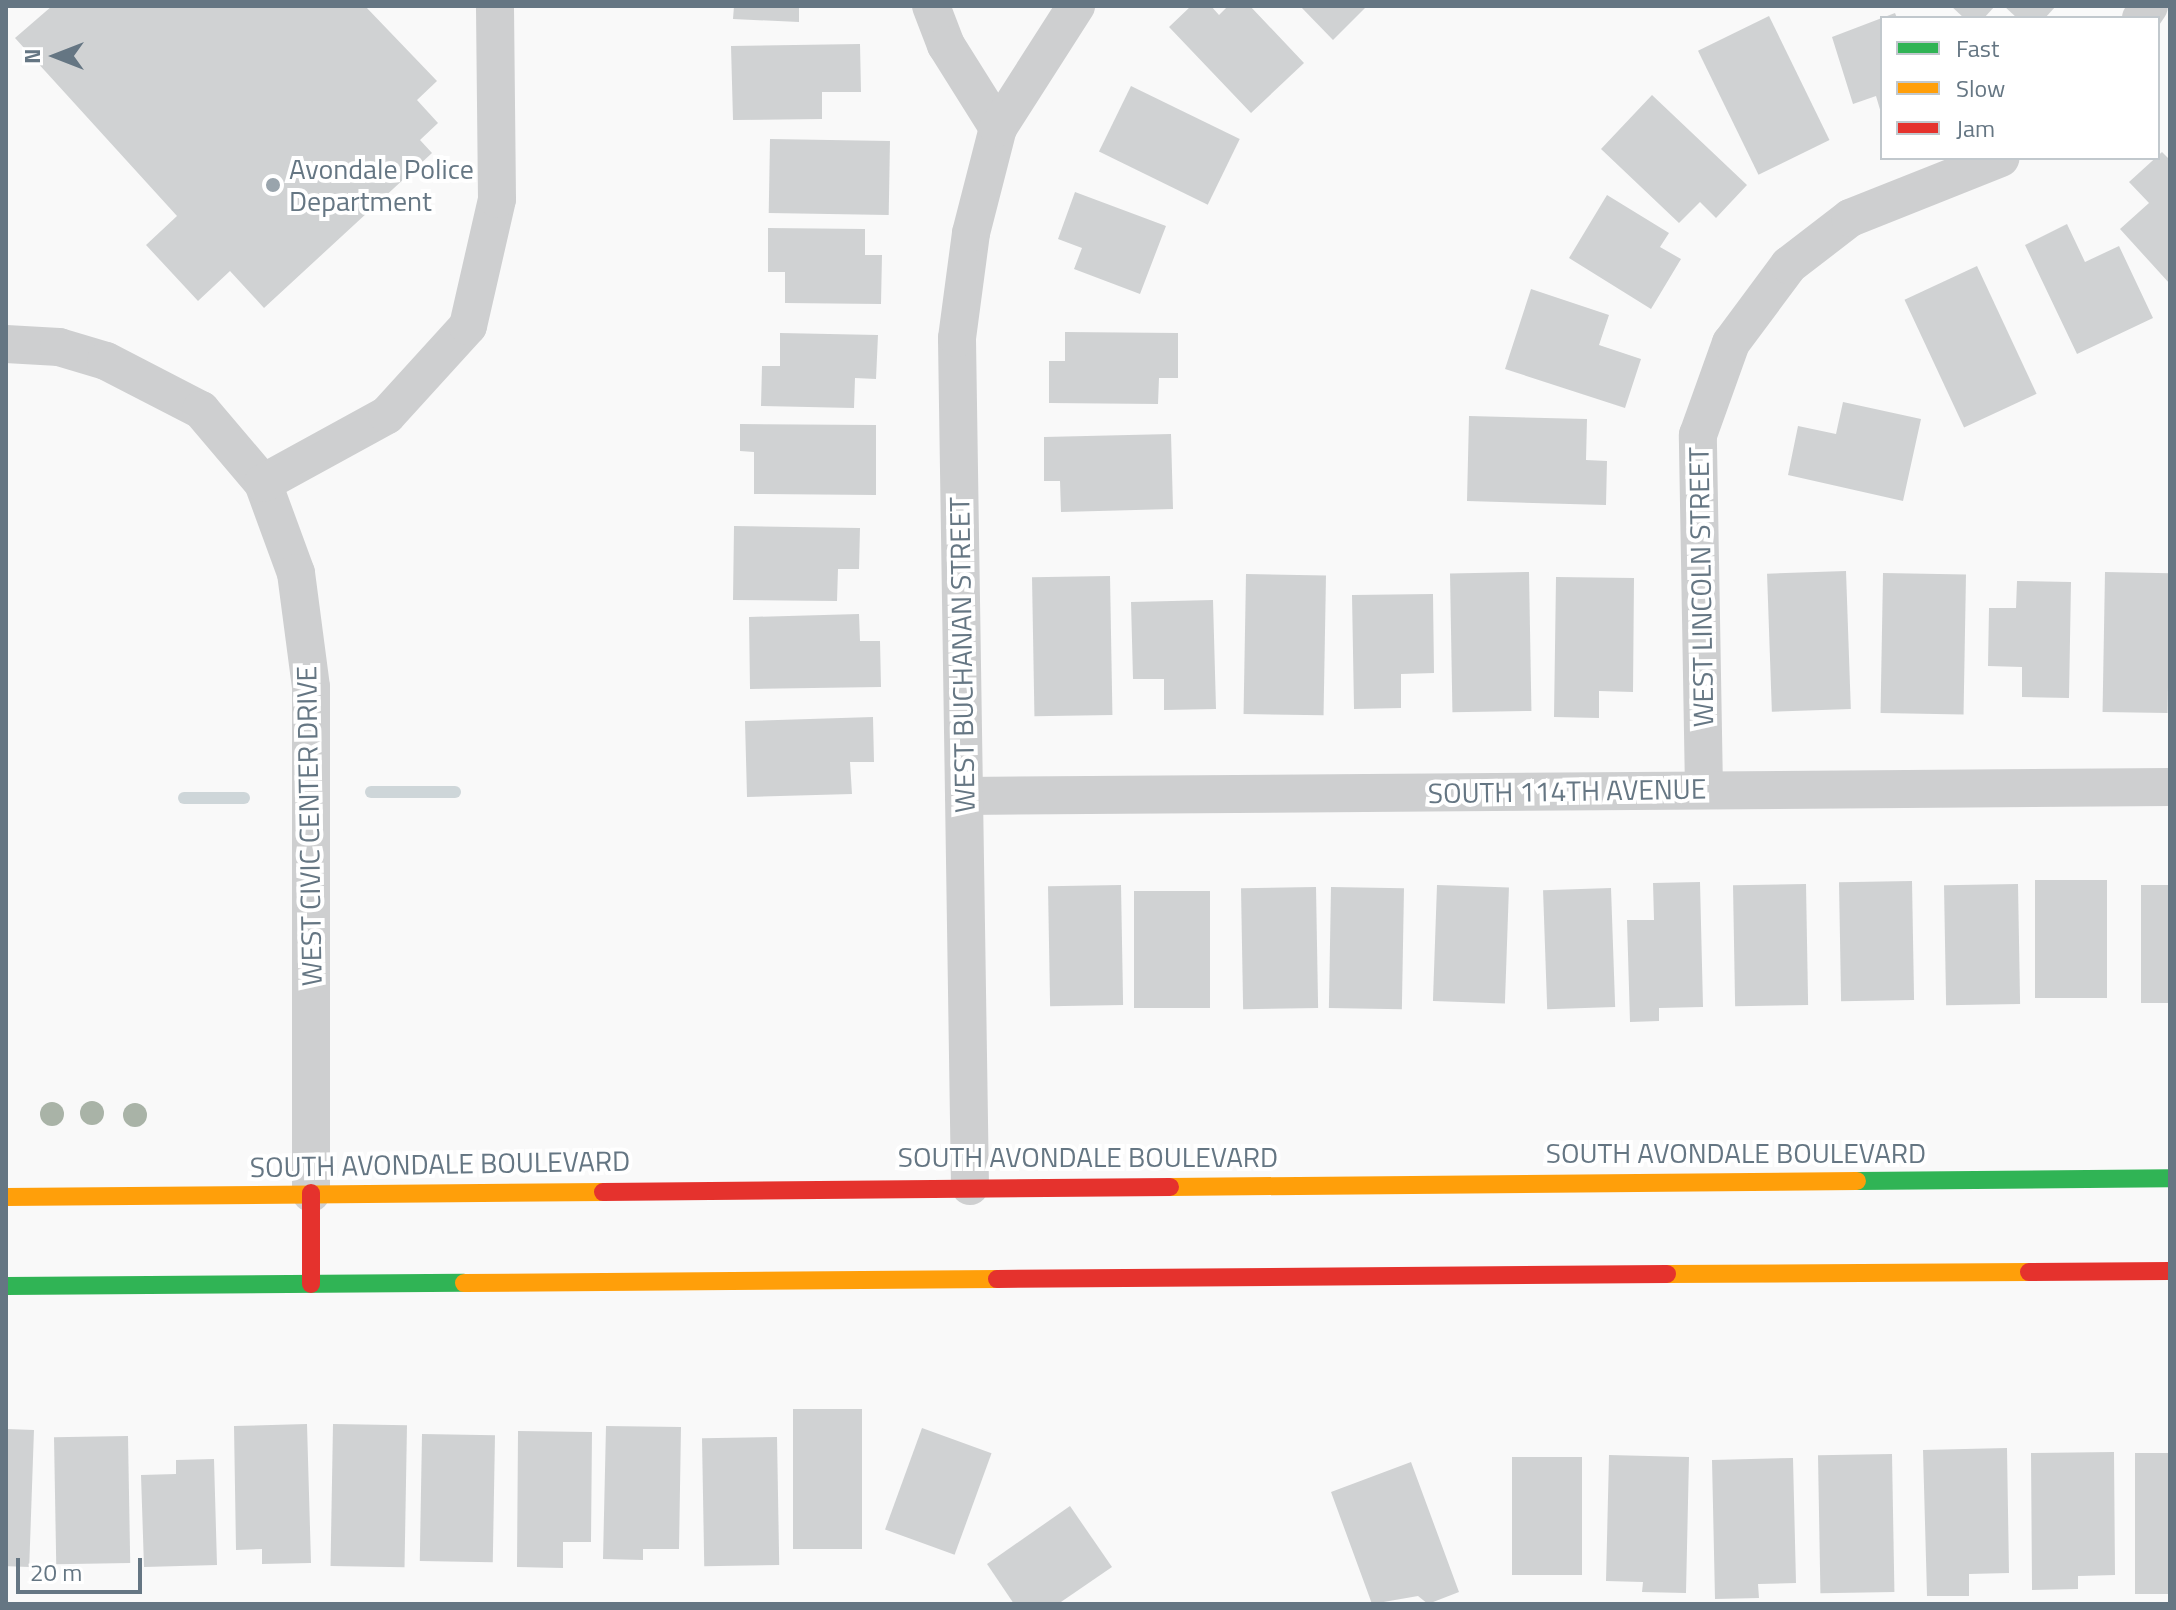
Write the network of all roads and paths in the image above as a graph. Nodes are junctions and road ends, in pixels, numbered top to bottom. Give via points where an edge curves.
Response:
1 (495, 6) edge
2 (931, 6) edge
3 (1076, 6) edge
4 (998, 128) junction
5 (1997, 160) edge
6 (6, 344) edge
7 (263, 483) junction
8 (2170, 787) edge
9 (1704, 790) junction
10 (964, 796) junction
11 (2170, 1178) edge
12 (970, 1186) junction
13 (311, 1193) junction
14 (6, 1197) edge
15 (2170, 1271) edge
16 (311, 1284) junction
17 (6, 1286) edge

1 - 7 street via 497,199 468,326 387,415
2 - 4 street via 946,45
3 - 4 street, WEST BUCHANAN STREET
4 - 10 street, WEST BUCHANAN STREET via 971,233 957,338
5 - 9 street, WEST LINCOLN STREET via 1934,190 1850,218 1789,265 1731,343 1698,435
6 - 7 street, WEST CIVIC CENTER DRIVE via 59,347 145,378 201,410
7 - 13 street, WEST CIVIC CENTER DRIVE via 296,573 311,687
8 - 9 street, SOUTH 114TH AVENUE
9 - 10 street, SOUTH 114TH AVENUE
10 - 12 street, WEST BUCHANAN STREET
11 - 12 main road, SOUTH AVONDALE BOULEVARD
12 - 13 main road, SOUTH AVONDALE BOULEVARD
13 - 14 main road, SOUTH AVONDALE BOULEVARD
13 - 16 main road
15 - 16 main road
16 - 17 main road

